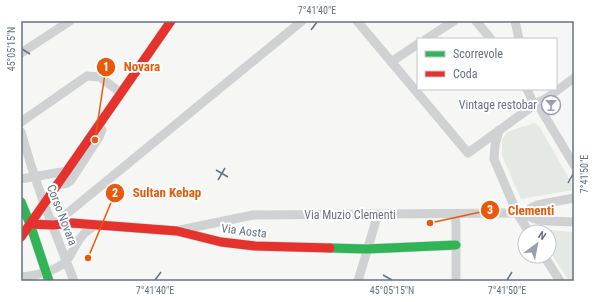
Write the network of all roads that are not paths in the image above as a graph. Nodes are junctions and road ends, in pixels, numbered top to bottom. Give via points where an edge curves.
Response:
1 (70, 21) edge
2 (302, 21) edge
3 (357, 21) edge
4 (454, 21) edge
5 (476, 21) edge
6 (515, 21) edge
7 (170, 22) edge
8 (428, 38) edge
9 (490, 38) edge
10 (519, 38) edge
11 (417, 45) edge
12 (21, 53) edge
13 (390, 62) junction
14 (574, 78) edge
15 (528, 90) edge
16 (533, 90) edge
17 (121, 93) junction
18 (537, 103) junction
19 (21, 122) edge
20 (98, 126) junction
21 (499, 130) junction
22 (21, 132) edge
23 (574, 165) edge
24 (67, 171) junction
25 (35, 177) junction
26 (21, 180) edge
27 (58, 184) junction
28 (574, 198) edge
29 (21, 202) edge
30 (44, 203) junction
31 (378, 214) junction
32 (455, 214) junction
33 (521, 214) junction
34 (574, 222) edge
35 (30, 224) junction
36 (525, 224) edge
37 (53, 225) junction
38 (97, 225) junction
39 (178, 231) junction
40 (21, 237) edge
41 (456, 245) junction
42 (367, 249) junction
43 (66, 261) junction
44 (549, 264) edge
45 (47, 277) edge
46 (23, 278) edge
47 (74, 281) edge
48 (358, 281) edge
49 (456, 281) edge
50 (560, 281) edge

1 - 12 street
2 - 37 street
3 - 13 street
4 - 8 street
5 - 9 street
6 - 10 street
7 - 17 street
11 - 13 street
13 - 21 street via 468,153
14 - 18 street
15 - 18 street
16 - 18 street
17 - 19 street via 100,77 87,76
17 - 20 street
18 - 21 street
18 - 23 street
20 - 24 street
20 - 27 street via 102,130 99,137 71,180 67,184
21 - 33 street via 494,159
22 - 25 street, Corso Novara
24 - 25 street, Corso Novara
24 - 27 street
25 - 26 street, Corso Novara
25 - 30 street, Corso Novara
27 - 30 street
28 - 33 street via 537,204
29 - 35 street
30 - 35 street
30 - 37 street, Corso Novara
31 - 32 street, Via Muzio Clementi
31 - 39 street, Via Muzio Clementi via 253,215
31 - 42 street
32 - 33 street, Via Muzio Clementi
32 - 41 street
33 - 34 street via 539,220
33 - 36 street
35 - 37 street, Via Aosta
35 - 40 street
35 - 45 street
37 - 38 street, Via Aosta
37 - 43 street, Corso Novara
38 - 39 street, Via Aosta
38 - 43 street, Corso Novara via 83,235
39 - 42 street, Via Aosta via 221,242 255,246
41 - 42 street, Via Aosta
41 - 49 street
42 - 48 street
43 - 45 street, Corso Novara
43 - 47 street, Corso Novara
44 - 50 street
45 - 46 street, Corso Novara

